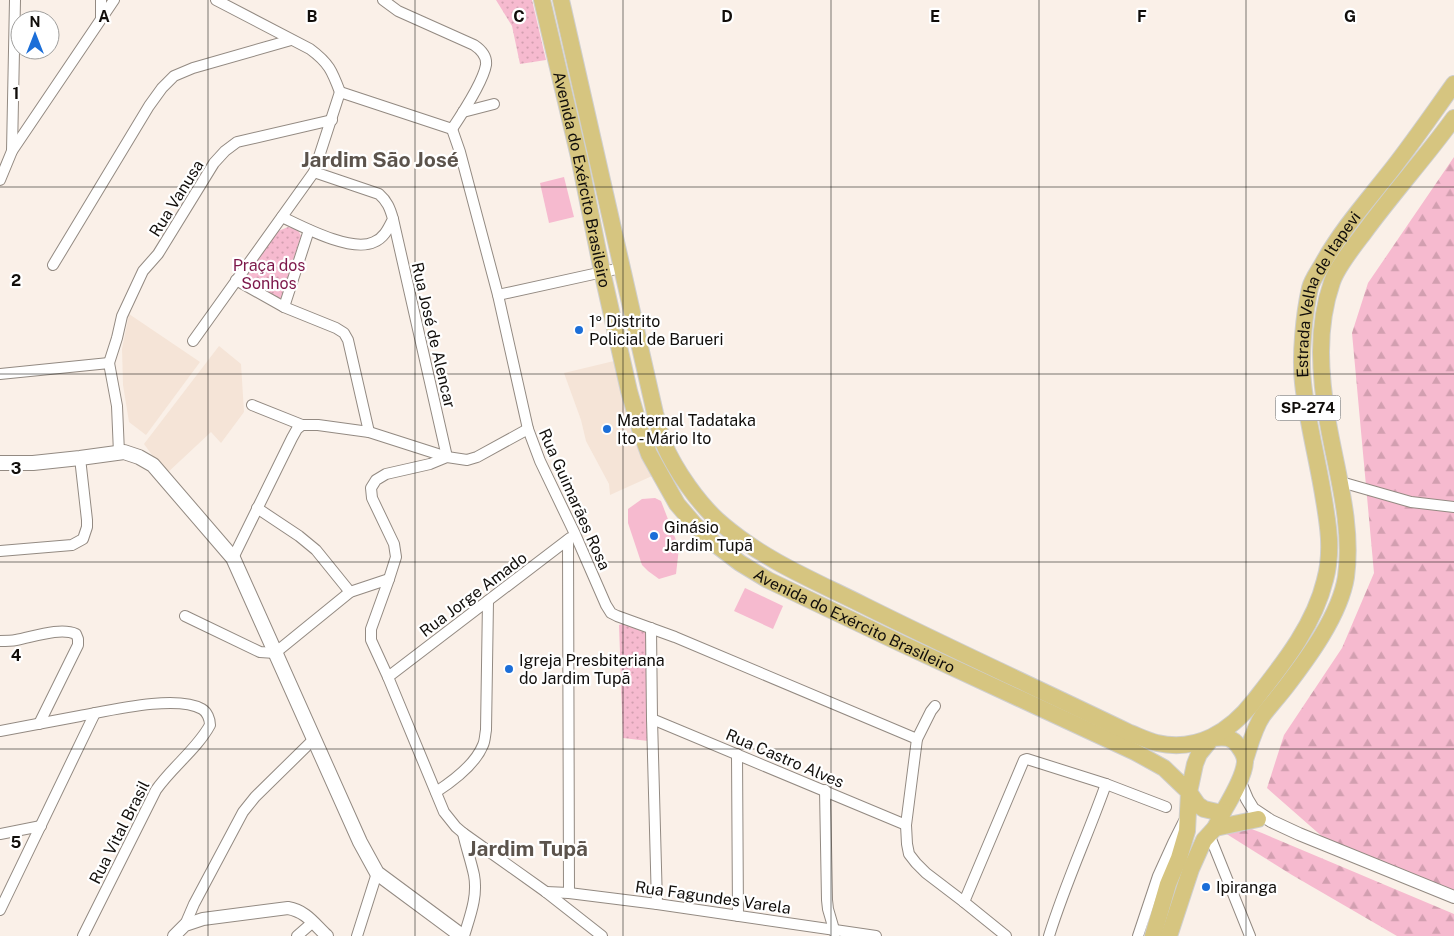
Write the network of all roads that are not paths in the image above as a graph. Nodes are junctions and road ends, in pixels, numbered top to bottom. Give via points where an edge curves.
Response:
1 (15, 0) edge
2 (101, 0) edge
3 (114, 0) edge
4 (216, 0) edge
5 (383, 0) edge
6 (542, 0) edge
7 (560, 0) edge
8 (101, 19) junction
9 (291, 40) junction
10 (1454, 84) edge
11 (340, 92) junction
12 (494, 104) dead end
13 (463, 112) junction
14 (1454, 118) edge
15 (332, 120) junction
16 (452, 128) junction
17 (12, 151) junction
18 (314, 172) junction
19 (0, 180) edge
20 (282, 217) junction
21 (393, 219) junction
22 (309, 230) junction
23 (54, 264) dead end
24 (621, 268) junction
25 (602, 271) junction
26 (236, 280) junction
27 (498, 295) junction
28 (284, 307) junction
29 (193, 341) dead end
30 (109, 363) junction
31 (0, 374) edge
32 (252, 405) dead end
33 (302, 426) junction
34 (528, 429) junction
35 (369, 432) junction
36 (119, 453) junction
37 (447, 457) junction
38 (80, 458) junction
39 (0, 463) edge
40 (1340, 482) junction
41 (1454, 507) edge
42 (257, 508) junction
43 (571, 537) junction
44 (0, 551) edge
45 (232, 558) junction
46 (390, 579) junction
47 (350, 592) junction
48 (488, 601) junction
49 (185, 616) dead end
50 (651, 628) junction
51 (0, 641) edge
52 (275, 653) junction
53 (388, 677) junction
54 (935, 706) dead end
55 (95, 713) junction
56 (652, 719) junction
57 (39, 724) junction
58 (0, 731) edge
59 (1212, 738) junction
60 (917, 739) junction
61 (314, 740) junction
62 (737, 754) junction
63 (1245, 760) junction
64 (1239, 780) junction
65 (1106, 784) junction
66 (825, 790) junction
67 (436, 792) junction
68 (1189, 792) junction
69 (1166, 807) dead end
70 (1187, 810) junction
71 (1265, 820) junction
72 (1216, 821) junction
73 (906, 825) junction
74 (41, 826) junction
75 (463, 833) junction
76 (0, 834) edge
77 (376, 873) junction
78 (546, 892) junction
79 (569, 893) junction
80 (1454, 897) edge
81 (964, 902) junction
82 (657, 904) junction
83 (0, 910) edge
84 (738, 916) junction
85 (313, 922) junction
86 (185, 925) junction
87 (835, 932) edge
88 (83, 936) edge
89 (174, 936) edge
90 (297, 936) edge
91 (327, 936) edge
92 (357, 936) edge
93 (463, 936) edge
94 (602, 936) edge
95 (876, 936) edge
96 (1006, 936) edge
97 (1049, 936) edge
98 (1138, 936) edge
99 (1153, 936) edge
100 (1169, 936) edge
101 (1250, 936) edge

1 - 17 street
2 - 8 street
3 - 8 street
4 - 9 street
5 - 13 street via 398,11 480,49 486,63
6 - 25 main road, Avenida do Exército Brasileiro
7 - 24 main road, Avenida do Exército Brasileiro
8 - 17 street
9 - 11 street via 322,58
9 - 23 street via 217,60 174,76 149,106
10 - 59 main road, Estrada Velha de Itapevi / SP-274 via 1346,228 1311,285 1305,314 1303,381 1329,529 1326,580 1310,620 1277,672 1247,710
11 - 15 street
11 - 16 street
12 - 13 street
13 - 16 street
14 - 40 main road, Estrada Velha de Itapevi / SP-274 via 1378,213 1333,280 1320,338 1321,373
15 - 18 street
15 - 30 street, Rua Vanusa via 237,142 225,151 158,254 143,271 122,316
16 - 27 street, Rua Guimarães Rosa
17 - 19 street
18 - 20 street
18 - 21 street, Rua José de Alencar via 379,194 390,208
20 - 22 street
20 - 26 street
21 - 22 street via 383,236 362,246
21 - 37 street, Rua José de Alencar
22 - 28 street
24 - 25 street
24 - 59 main road, Avenida do Exército Brasileiro via 663,442 692,490 722,524 778,563 1130,733 1155,743 1174,746
25 - 27 street
25 - 68 main road, Avenida do Exército Brasileiro via 629,391 649,454 676,504 715,544 768,580 1135,752 1164,768
26 - 28 street
26 - 29 street
27 - 34 street, Rua Guimarães Rosa
28 - 35 street via 344,333
30 - 31 street
30 - 36 street via 117,406
32 - 33 street
33 - 35 street
33 - 42 street via 292,438
34 - 37 street via 477,457 467,460
34 - 43 street, Rua Guimarães Rosa
35 - 37 street
36 - 38 main road
36 - 45 main road via 139,456 153,465
37 - 46 street via 386,474 376,480 372,488 372,498 394,544 396,557
38 - 39 main road
38 - 44 street via 87,520 83,539 72,545
40 - 41 street via 1411,502
40 - 63 main road, Estrada Velha de Itapevi / SP-274 via 1347,532 1346,578 1341,593 1324,632 1256,727
42 - 45 street
42 - 47 street via 316,550
43 - 48 street, Rua Jorge Amado
43 - 50 street, Rua Guimarães Rosa via 610,612
43 - 79 street
45 - 52 main road
46 - 47 street
46 - 53 street via 371,640
47 - 52 street
48 - 53 street, Rua Jorge Amado
48 - 67 street via 484,744 466,768
49 - 52 street via 260,652
50 - 56 street
50 - 60 street, Rua Guimarães Rosa
51 - 57 street via 70,631 76,634 78,645
52 - 61 main road
53 - 67 street
54 - 60 street
55 - 57 street
55 - 74 street
55 - 88 street, Rua Vital Brasil via 172,702 202,708 208,714 210,725 156,790
56 - 62 street, Rua Castro Alves
56 - 82 street
57 - 58 street
59 - 63 main road via 1226,736 1234,740
59 - 68 main road, Estrada Velha de Itapevi via 1199,754
60 - 73 street
61 - 77 main road
61 - 86 street via 243,812
62 - 66 street, Rua Castro Alves
62 - 84 street
63 - 64 main road, Estrada Velha de Itapevi
64 - 71 street via 1253,809
64 - 72 main road, Estrada Velha de Itapevi
65 - 69 street
65 - 81 street via 1024,760
65 - 97 street
66 - 73 street, Rua Castro Alves
66 - 87 street via 827,900
67 - 75 street via 444,812
68 - 70 main road, Estrada Velha de Itapevi
68 - 72 main road, Avenida do Exército Brasileiro via 1198,806
70 - 98 street via 1158,876
70 - 99 main road, Estrada Velha de Itapevi via 1187,831
71 - 72 main road
71 - 80 street
72 - 100 main road, Estrada Velha de Itapevi via 1191,869
72 - 101 street
73 - 81 street via 909,854 926,873
74 - 76 street
74 - 83 street
75 - 78 street
75 - 93 street via 475,893
77 - 92 street
77 - 93 main road
78 - 79 street, Rua Fagundes Varela
78 - 94 street
79 - 82 street, Rua Fagundes Varela
81 - 96 street
82 - 84 street, Rua Fagundes Varela
84 - 87 street, Rua Fagundes Varela
85 - 86 street via 298,910 288,908 203,919
85 - 90 street
85 - 91 street
86 - 89 street
87 - 95 street, Rua Fagundes Varela

